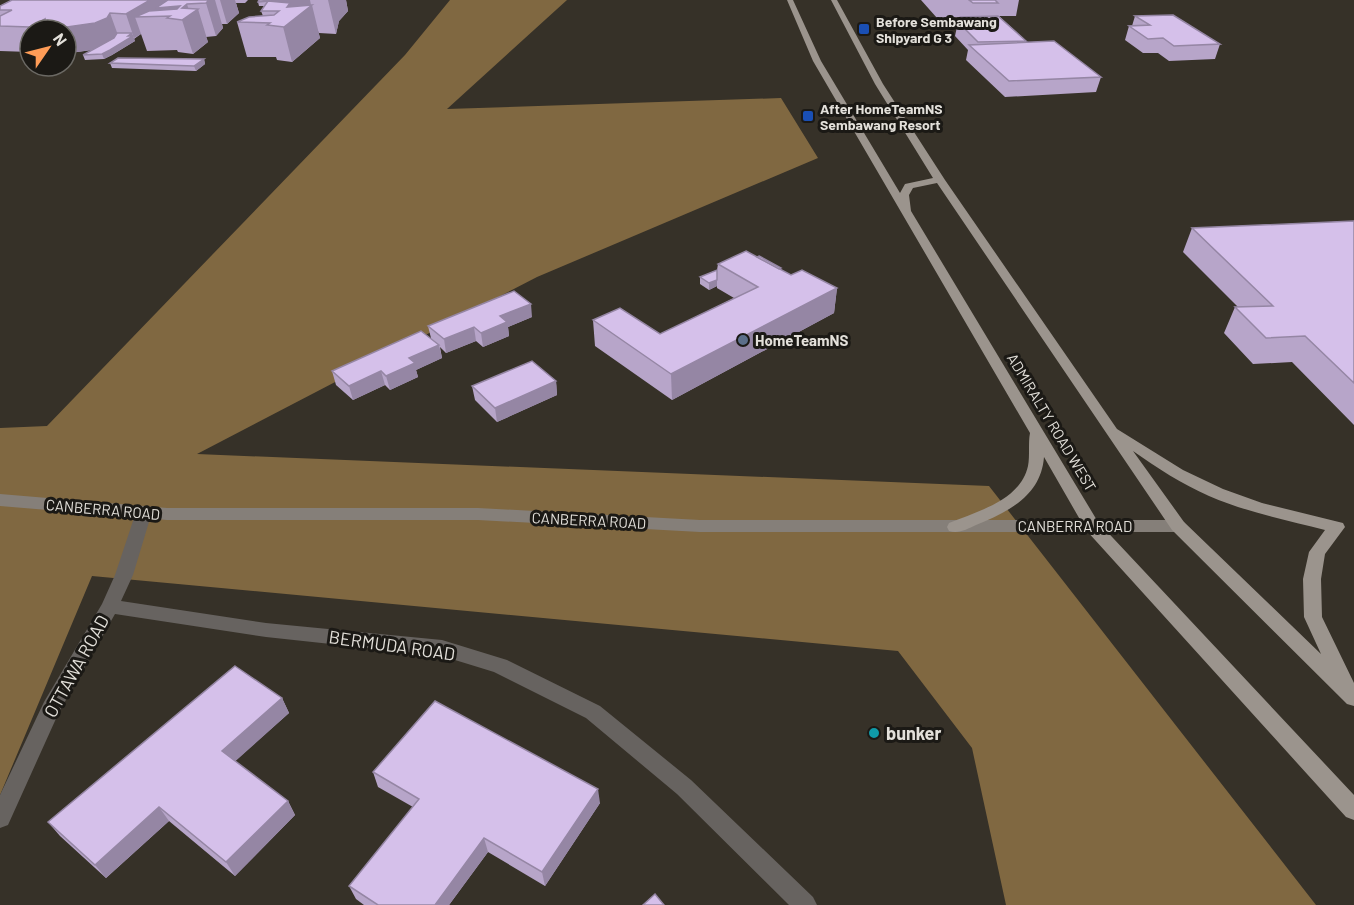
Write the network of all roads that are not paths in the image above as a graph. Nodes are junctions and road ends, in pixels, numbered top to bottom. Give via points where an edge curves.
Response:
1 (790, 0) edge
2 (834, 0) edge
3 (940, 180) junction
4 (909, 218) junction
5 (1109, 429) junction
6 (1036, 434) junction
7 (0, 500) edge
8 (144, 512) junction
9 (1092, 526) junction
10 (1178, 526) junction
11 (955, 527) junction
12 (110, 606) junction
13 (1352, 696) edge
14 (1354, 810) edge
15 (0, 818) edge
16 (805, 905) edge

1 - 4 main road, ADMIRALTY ROAD WEST via 817,61
2 - 3 main road via 879,84
3 - 4 main road via 909,186 904,195
3 - 5 main road
4 - 6 main road, ADMIRALTY ROAD WEST
5 - 10 main road
5 - 13 main road via 1217,493 1337,527 1317,552 1312,579 1313,617
6 - 9 main road, ADMIRALTY ROAD WEST
6 - 11 main road via 1036,466 1029,485 1010,504
7 - 8 main road, CANBERRA ROAD
8 - 11 main road, CANBERRA ROAD via 478,514 700,526
8 - 12 street, OTTAWA ROAD
9 - 10 main road, CANBERRA ROAD
9 - 11 main road, CANBERRA ROAD
9 - 14 main road, ADMIRALTY ROAD WEST
10 - 13 main road
12 - 15 street, OTTAWA ROAD via 51,708
12 - 16 street, BERMUDA ROAD via 266,630 442,648 500,666 593,712 684,787

